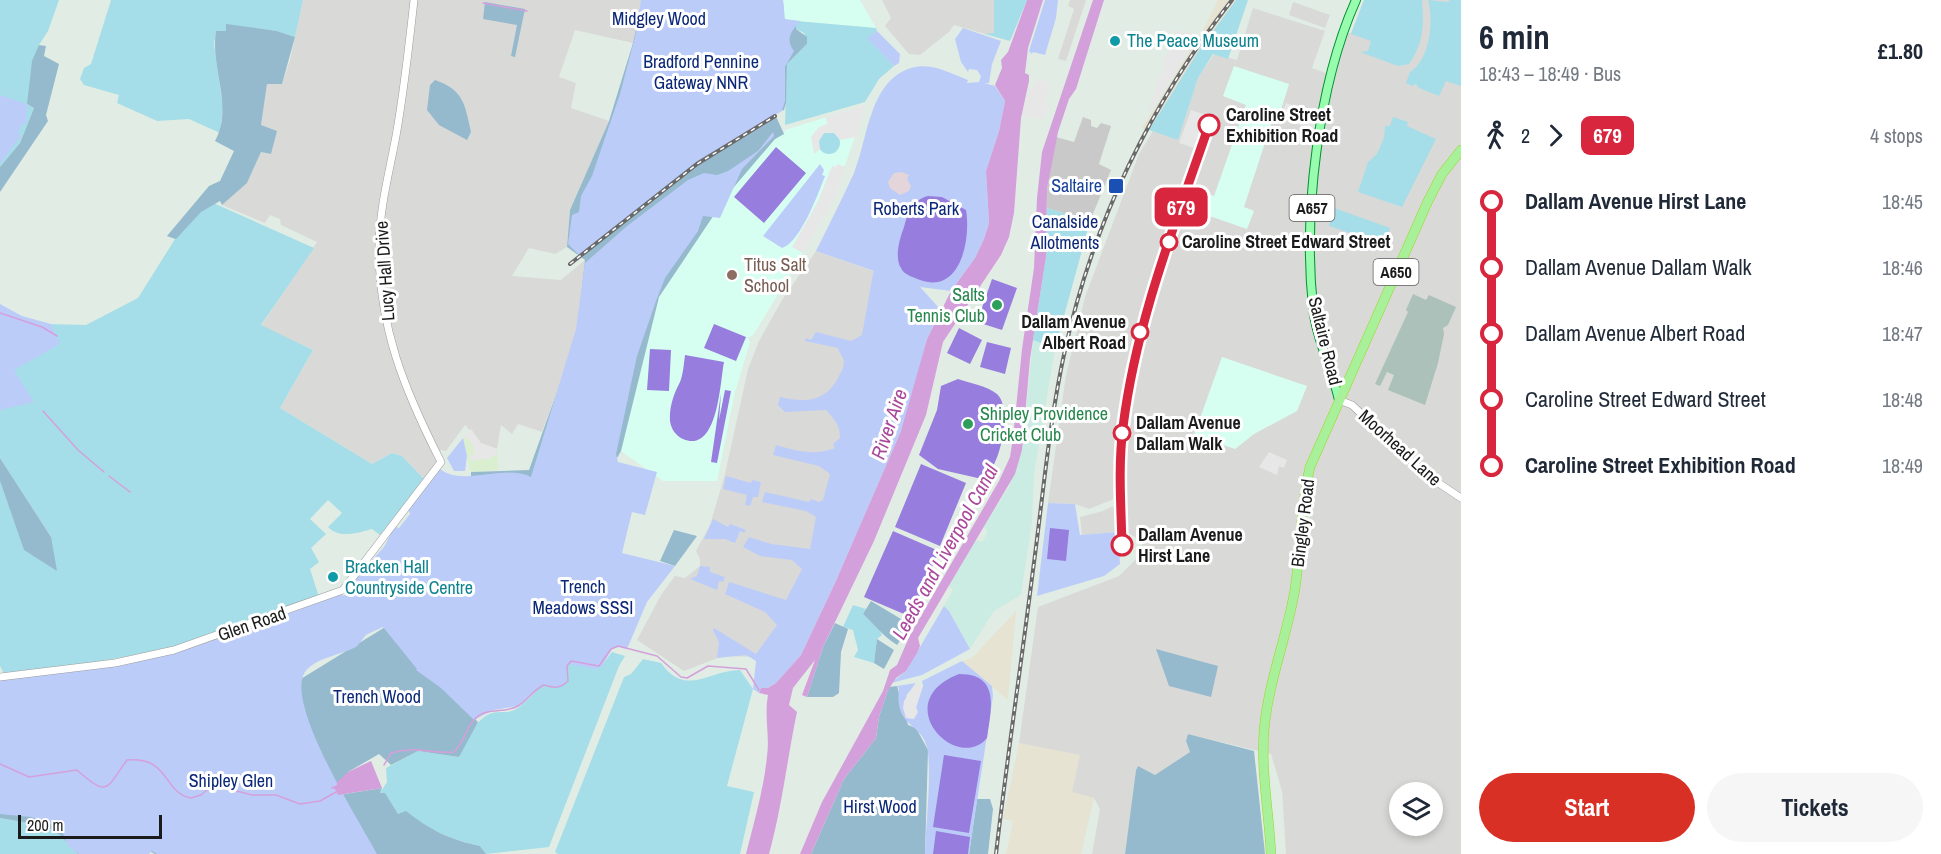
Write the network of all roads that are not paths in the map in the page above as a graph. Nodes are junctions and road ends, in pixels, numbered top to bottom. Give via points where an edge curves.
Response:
1 (414, 0) edge
2 (1356, 0) edge
3 (1461, 150) edge
4 (1339, 400) junction
5 (441, 462) joint
6 (1461, 498) edge
7 (0, 677) edge
8 (1271, 854) edge

1 - 5 street, Lucy Hall Drive via 407,73 382,204 379,247 391,342 411,403
2 - 4 main road, Saltaire Road / A657 via 1328,90 1312,214 1313,309
3 - 4 highway, Bingley Road / A650 via 1428,201
4 - 6 street, Moorhead Lane via 1352,405 1425,474
4 - 8 highway, Bingley Road / A650 via 1306,484 1295,589 1270,691 1263,764
5 - 7 street, Glen Road via 343,590 174,650 115,663

